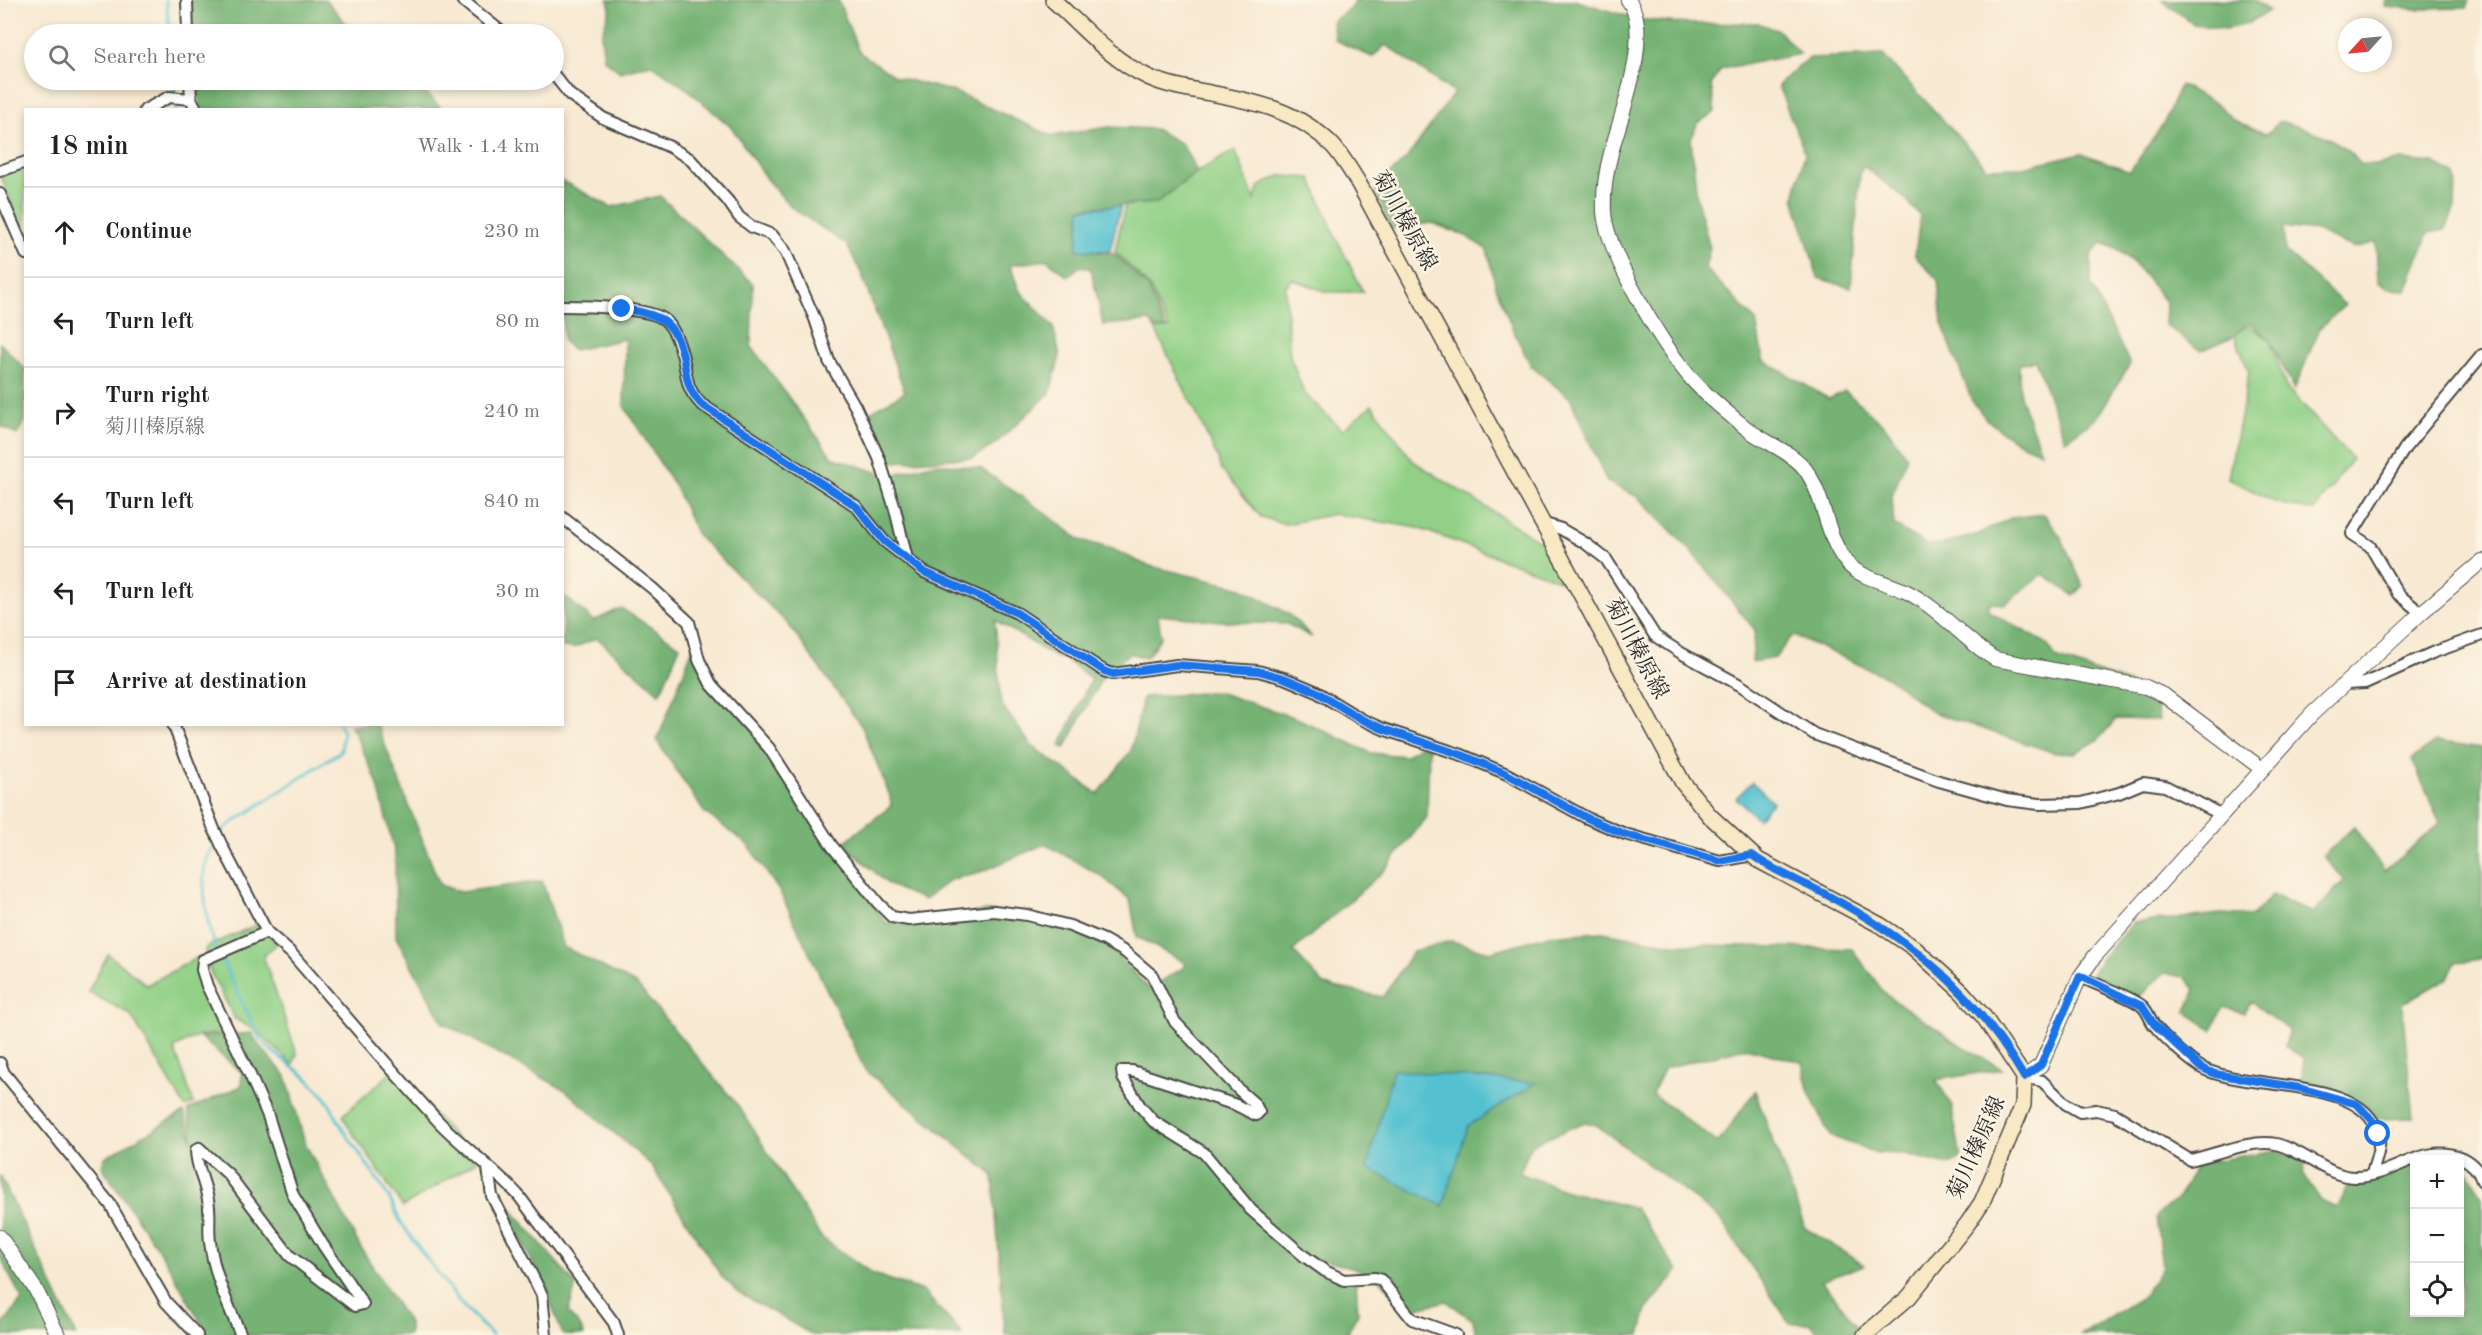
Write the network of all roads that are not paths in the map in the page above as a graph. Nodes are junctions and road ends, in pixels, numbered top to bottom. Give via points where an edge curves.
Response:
1 (187, 0) edge
2 (462, 0) edge
3 (1053, 0) edge
4 (1628, 0) edge
5 (188, 24) edge
6 (492, 24) edge
7 (564, 88) edge
8 (188, 90) edge
9 (187, 99) junction
10 (149, 108) edge
11 (195, 108) edge
12 (24, 163) edge
13 (0, 171) edge
14 (0, 194) edge
15 (24, 249) edge
16 (564, 306) edge
17 (2482, 355) edge
18 (564, 519) edge
19 (1545, 524) junction
20 (907, 559) junction
21 (2482, 561) edge
22 (2421, 614) junction
23 (2482, 635) edge
24 (2345, 684) junction
25 (174, 726) edge
26 (2262, 769) junction
27 (2222, 815) junction
28 (1752, 855) junction
29 (267, 932) junction
30 (2080, 976) junction
31 (0, 1063) edge
32 (2024, 1077) junction
33 (488, 1168) junction
34 (2372, 1174) junction
35 (2482, 1181) edge
36 (0, 1237) edge
37 (58, 1335) edge
38 (197, 1335) edge
39 (241, 1335) edge
40 (546, 1335) edge
41 (618, 1335) edge
42 (1456, 1335) edge
43 (1865, 1335) edge

1 - 5 street
2 - 6 street
3 - 19 main road, 菊川榛原線 via 1118,60 1150,78 1289,113 1313,127 1335,148 1359,184
4 - 26 street via 1637,19 1637,48 1610,155 1604,213 1610,242 1632,286 1689,376 1749,431 1805,469 1836,548 1857,571 1927,604 1974,646 1995,659 2146,687 2165,696
7 - 20 street via 603,117 690,159 739,217 772,235 785,251 829,361 879,458
8 - 9 street
9 - 10 street via 169,97
9 - 11 street
12 - 13 street
14 - 15 street
16 - 20 street via 645,312 666,320 683,356 685,377 701,404 856,506 884,541
17 - 22 street via 2405,448 2352,534 2370,546 2398,594
18 - 42 street via 689,622 699,660 711,684 769,748 832,846 892,916 909,920 994,911 1027,915 1070,926 1125,952 1152,975 1175,1022 1260,1112 1256,1115 1143,1074 1122,1071 1122,1078 1140,1106 1153,1121 1204,1153 1251,1210 1311,1261 1344,1281 1381,1280 1412,1319
19 - 27 street via 1561,529 1606,559 1655,636 1822,738 1939,781 2007,800 2039,804 2081,802 2143,783 2164,786
19 - 28 main road, 菊川榛原線 via 1683,783 1710,816
20 - 28 street via 924,572 1017,613 1113,674 1177,665 1258,671 1284,678 1383,729 1507,774 1624,834 1720,861
21 - 22 street
22 - 24 street
23 - 24 street via 2365,684
24 - 26 street
25 - 29 street via 215,832
26 - 27 street
27 - 30 street
28 - 32 main road, 菊川榛原線 via 1880,925 1914,948 1984,1017
29 - 33 street via 291,953 440,1123
29 - 39 street via 203,960 202,970 268,1116 293,1195 363,1304 355,1306 290,1256 228,1174 199,1148 196,1159 210,1210 209,1241 220,1287
30 - 32 street via 2041,1065
30 - 34 street via 2142,1006 2154,1024 2200,1067 2215,1074 2300,1088 2357,1104 2372,1120 2378,1134
31 - 38 street via 110,1204 166,1302
32 - 34 street via 2042,1081 2080,1112 2115,1114 2190,1160 2247,1146 2275,1144 2350,1176
32 - 43 main road, 菊川榛原線 via 2023,1106 1982,1202 1910,1297
33 - 40 street via 492,1196 542,1295
33 - 41 street via 506,1180 519,1196 614,1323
34 - 35 street via 2433,1153 2456,1155 2472,1162
36 - 37 street via 49,1311

